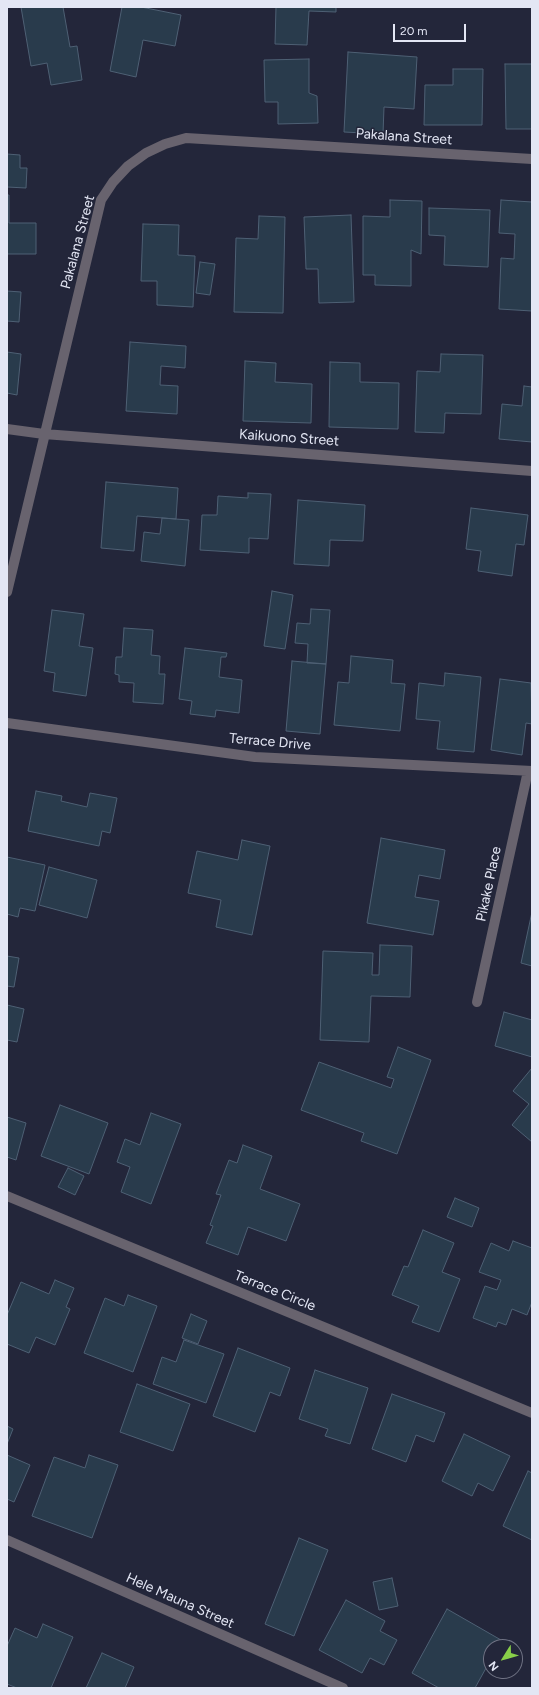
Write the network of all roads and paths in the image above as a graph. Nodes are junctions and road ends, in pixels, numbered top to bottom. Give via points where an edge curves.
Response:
1 (532, 159) edge
2 (7, 429) edge
3 (44, 434) junction
4 (532, 471) edge
5 (7, 592) edge
6 (7, 723) edge
7 (530, 771) edge
8 (477, 1002) dead end
9 (7, 1196) edge
10 (532, 1412) edge
11 (7, 1540) edge
12 (343, 1688) edge

1 - 3 street, Pakalana Street via 186,138 146,153 128,166 101,200
2 - 3 street, Kaikuono Street
3 - 4 street, Kaikuono Street
3 - 5 street, Pakalana Street
6 - 7 street, Terrace Drive via 255,757
7 - 8 street, Pikake Place
9 - 10 street, Terrace Circle
11 - 12 street, Hele Mauna Street

